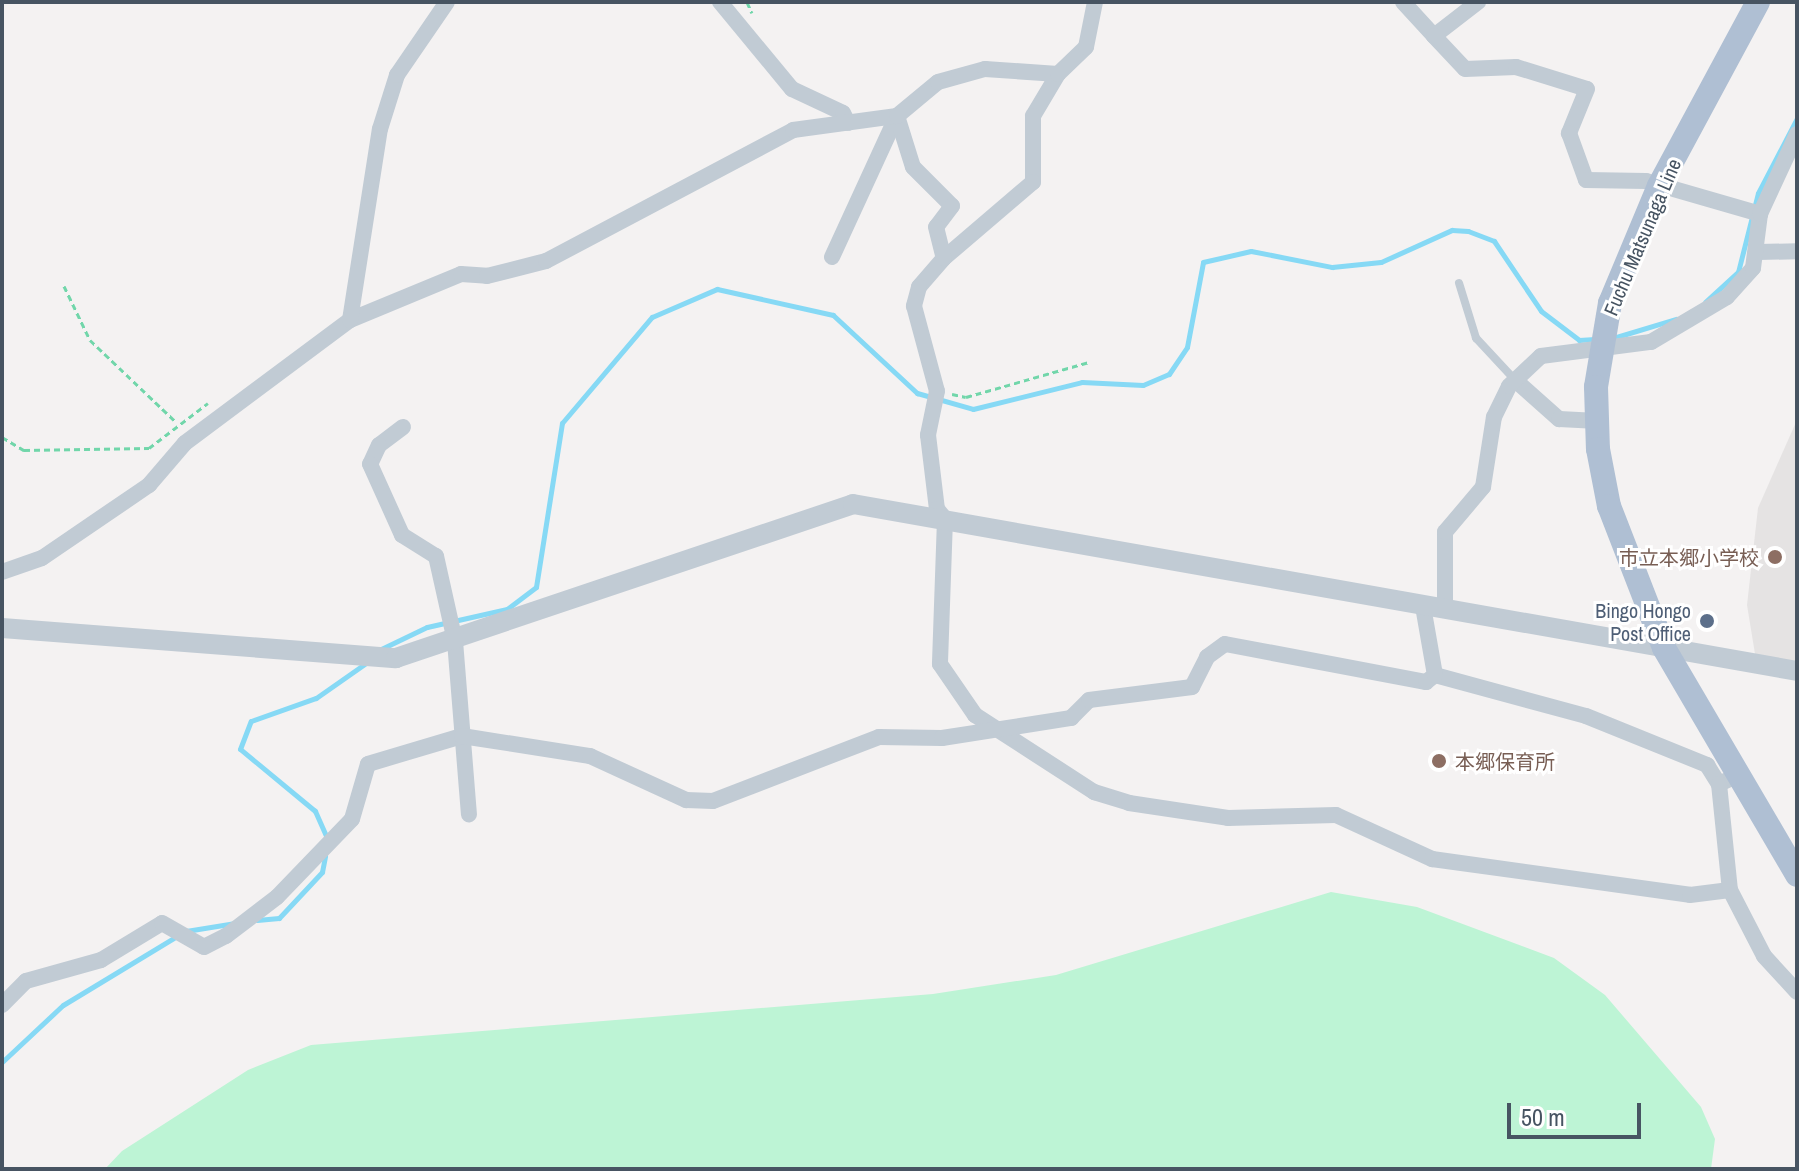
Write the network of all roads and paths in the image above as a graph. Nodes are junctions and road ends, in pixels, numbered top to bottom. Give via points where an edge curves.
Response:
1 (447, 2) edge
2 (720, 2) edge
3 (1095, 2) edge
4 (1403, 2) edge
5 (1478, 2) edge
6 (1758, 2) edge
7 (1434, 36) junction
8 (1058, 74) junction
9 (897, 116) junction
10 (848, 123) junction
11 (1797, 134) edge
12 (1790, 159) edge
13 (1659, 186) junction
14 (1760, 214) junction
15 (1797, 251) edge
16 (1758, 252) junction
17 (832, 257) dead end
18 (944, 258) junction
19 (1459, 283) dead end
20 (64, 286) dead end
21 (350, 320) junction
22 (1600, 353) junction
23 (1089, 362) dead end
24 (1515, 380) junction
25 (937, 391) junction
26 (212, 401) dead end
27 (1598, 421) junction
28 (176, 422) junction
29 (403, 427) dead end
30 (2, 437) edge
31 (945, 519) junction
32 (2, 572) edge
33 (1423, 606) junction
34 (1445, 609) junction
35 (2, 628) edge
36 (455, 641) junction
37 (1664, 648) junction
38 (1797, 671) edge
39 (1435, 675) junction
40 (990, 731) junction
41 (462, 736) junction
42 (1729, 779) junction
43 (469, 814) dead end
44 (1797, 875) edge
45 (1730, 890) junction
46 (1797, 992) edge
47 (2, 1005) edge

1 - 21 street via 397,75 380,129
2 - 10 street via 781,80 843,113
3 - 8 street via 1086,47
4 - 7 street
5 - 7 street
6 - 13 main road, Fuchu Matsunaga Line
7 - 13 street via 1465,69 1516,67 1577,81 1587,89 1569,133 1586,180
8 - 9 street via 985,69 938,82
8 - 18 street via 1033,116 1033,182
9 - 10 street
9 - 17 street
9 - 18 street via 913,167 952,206 936,227
10 - 21 street via 793,130 546,261 487,276 461,274
11 - 12 street
12 - 14 street
13 - 14 street
13 - 22 main road, Fuchu Matsunaga Line via 1610,303
14 - 16 street
15 - 16 street
16 - 22 street via 1753,268 1698,319 1651,342
18 - 25 street via 919,287 914,306
19 - 24 lane via 1476,338
20 - 28 path via 90,340
21 - 32 street via 185,443 149,485 42,558
22 - 24 street via 1541,356
22 - 27 main road, Fuchu Matsunaga Line
23 - 25 path via 966,397
24 - 27 street via 1559,419
24 - 34 street via 1494,417 1483,487 1445,532
25 - 31 street via 928,435 937,509
26 - 28 path
27 - 37 main road, Fuchu Matsunaga Line via 1609,506
28 - 30 path via 149,448 24,450
29 - 36 street via 379,445 370,464 402,535 436,556
31 - 33 street
31 - 36 street via 853,504
31 - 40 street via 940,664
33 - 34 street
33 - 39 street
34 - 37 street
35 - 36 street via 396,658
36 - 41 street
37 - 38 street
37 - 42 main road, Fuchu Matsunaga Line
39 - 40 street via 1402,682 1365,668 1225,644 1207,657 1192,687 1089,700 1071,718
39 - 42 street via 1586,716
40 - 41 street via 879,737 713,801 686,800 590,756
40 - 45 street via 1094,792 1129,803 1228,818 1336,815 1432,859 1690,895
41 - 43 street
41 - 47 street via 368,764 352,819 277,897 226,936 204,947 162,923 101,960 26,981
42 - 44 main road, Fuchu Matsunaga Line
42 - 45 street
45 - 46 street via 1764,956

